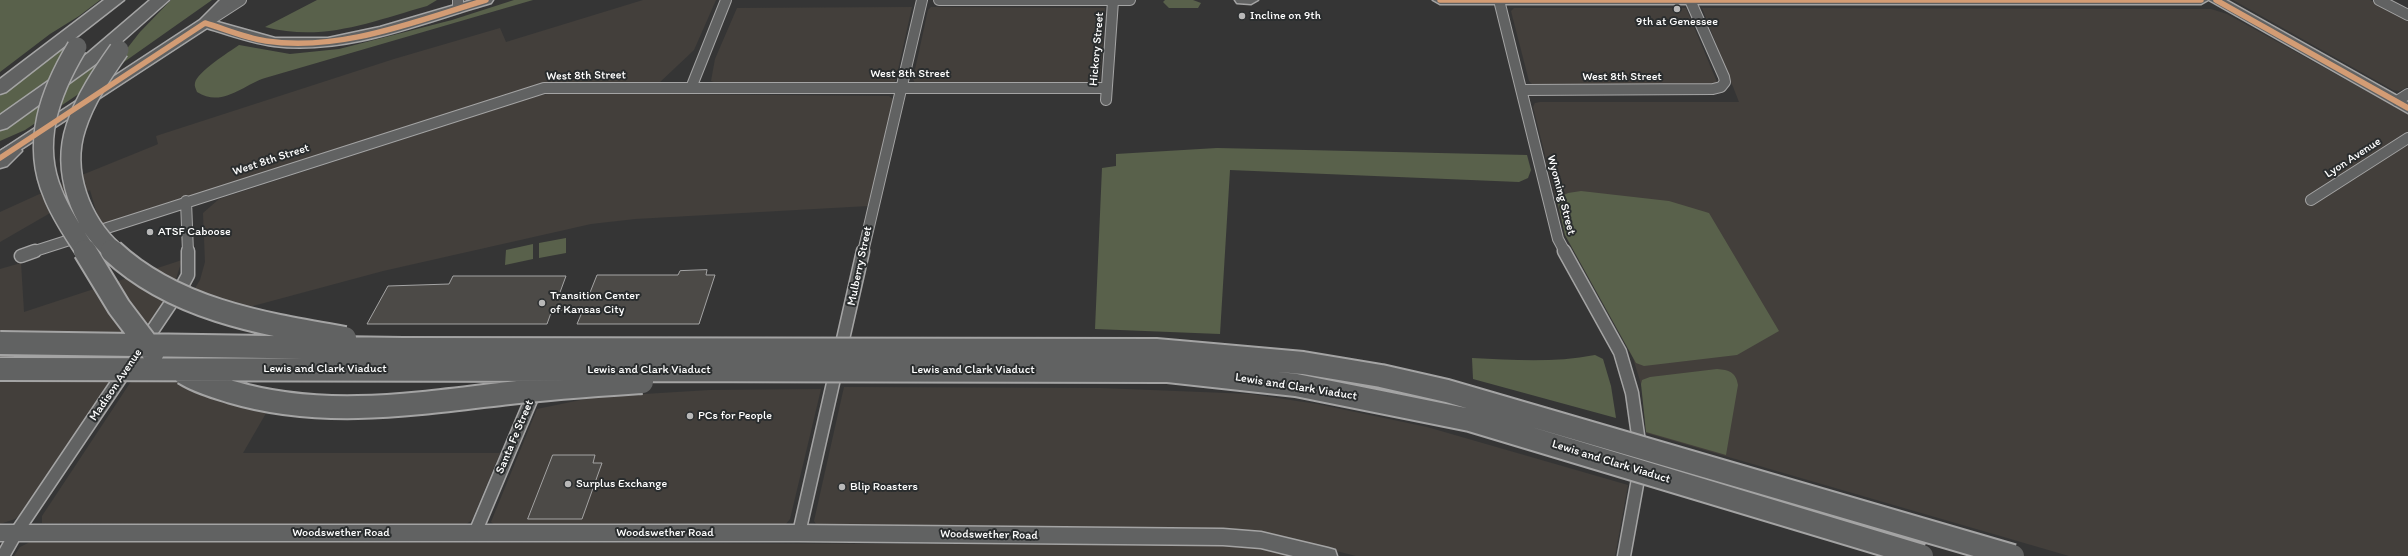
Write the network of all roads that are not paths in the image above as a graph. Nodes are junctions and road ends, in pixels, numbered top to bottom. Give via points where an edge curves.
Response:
1 (115, 0) edge
2 (119, 0) edge
3 (160, 0) edge
4 (164, 0) edge
5 (227, 0) edge
6 (241, 0) edge
7 (486, 0) edge
8 (726, 0) edge
9 (922, 0) edge
10 (939, 0) edge
11 (1130, 0) edge
12 (1242, 0) edge
13 (1251, 0) edge
14 (1440, 0) edge
15 (1499, 0) edge
16 (1690, 0) edge
17 (1824, 0) edge
18 (2054, 0) edge
19 (2201, 0) edge
20 (2216, 0) edge
21 (2379, 0) edge
22 (1113, 1) edge
23 (2166, 1) edge
24 (458, 4) edge
25 (2408, 15) edge
26 (211, 25) junction
27 (27, 66) junction
28 (0, 83) edge
29 (901, 87) junction
30 (0, 88) edge
31 (691, 88) junction
32 (1106, 88) junction
33 (1522, 90) junction
34 (1106, 100) dead end
35 (2404, 101) edge
36 (0, 124) edge
37 (2408, 138) edge
38 (3, 155) edge
39 (2311, 200) dead end
40 (186, 201) junction
41 (21, 256) dead end
42 (555, 341) dead end
43 (0, 343) edge
44 (403, 349) junction
45 (0, 368) edge
46 (820, 370) junction
47 (8, 533) edge
48 (475, 533) junction
49 (799, 533) junction
50 (3, 556) edge
51 (1328, 556) edge
52 (1624, 556) edge
53 (1922, 556) edge
54 (2013, 556) edge

1 - 27 highway
2 - 46 highway, bridge via 92,27 59,76 46,112 43,154 47,180 62,213 123,313 153,351 188,376 232,392 272,402 310,408 348,408 396,406 560,388
3 - 36 highway via 94,57
4 - 44 highway, bridge via 119,50 90,94 76,127 72,153 75,198 84,217 119,258 166,290 226,313
5 - 26 street
6 - 26 street
7 - 24 street
8 - 31 street
9 - 29 street, Mulberry Street
10 - 22 street
11 - 22 street
12 - 13 street
14 - 15 street
15 - 16 street
15 - 33 street, Wyoming Street
16 - 17 street
16 - 33 street, West 8th Street via 1724,78 1725,82 1722,85 1713,89
17 - 18 street
18 - 23 street
19 - 23 street
20 - 35 street
21 - 25 street
22 - 32 street, Hickory Street
24 - 26 street via 380,30 326,42 299,43 258,39
26 - 38 street
27 - 28 highway
27 - 30 highway
29 - 31 street, West 8th Street
29 - 32 street, West 8th Street
29 - 49 street, Mulberry Street
31 - 40 street, West 8th Street via 544,88
32 - 34 street, Hickory Street
33 - 52 street, Wyoming Street via 1558,239 1615,341 1624,364 1639,434 1640,455 1640,473
37 - 39 street, Lyon Avenue
40 - 41 street, West 8th Street
40 - 47 street, Madison Avenue via 189,264 188,274 181,288
42 - 48 street, Santa Fe Street
43 - 44 highway, bridge
44 - 54 highway, Lewis and Clark Viaduct, bridge via 1156,350 1303,363 1381,376 1461,395
45 - 46 highway, Lewis and Clark Viaduct, bridge
46 - 53 highway, Lewis and Clark Viaduct, bridge via 1168,371 1296,385 1470,420
47 - 48 street, Woodswether Road
47 - 50 street, Madison Avenue
48 - 49 street, Woodswether Road
49 - 51 street, Woodswether Road via 1222,537 1261,540

